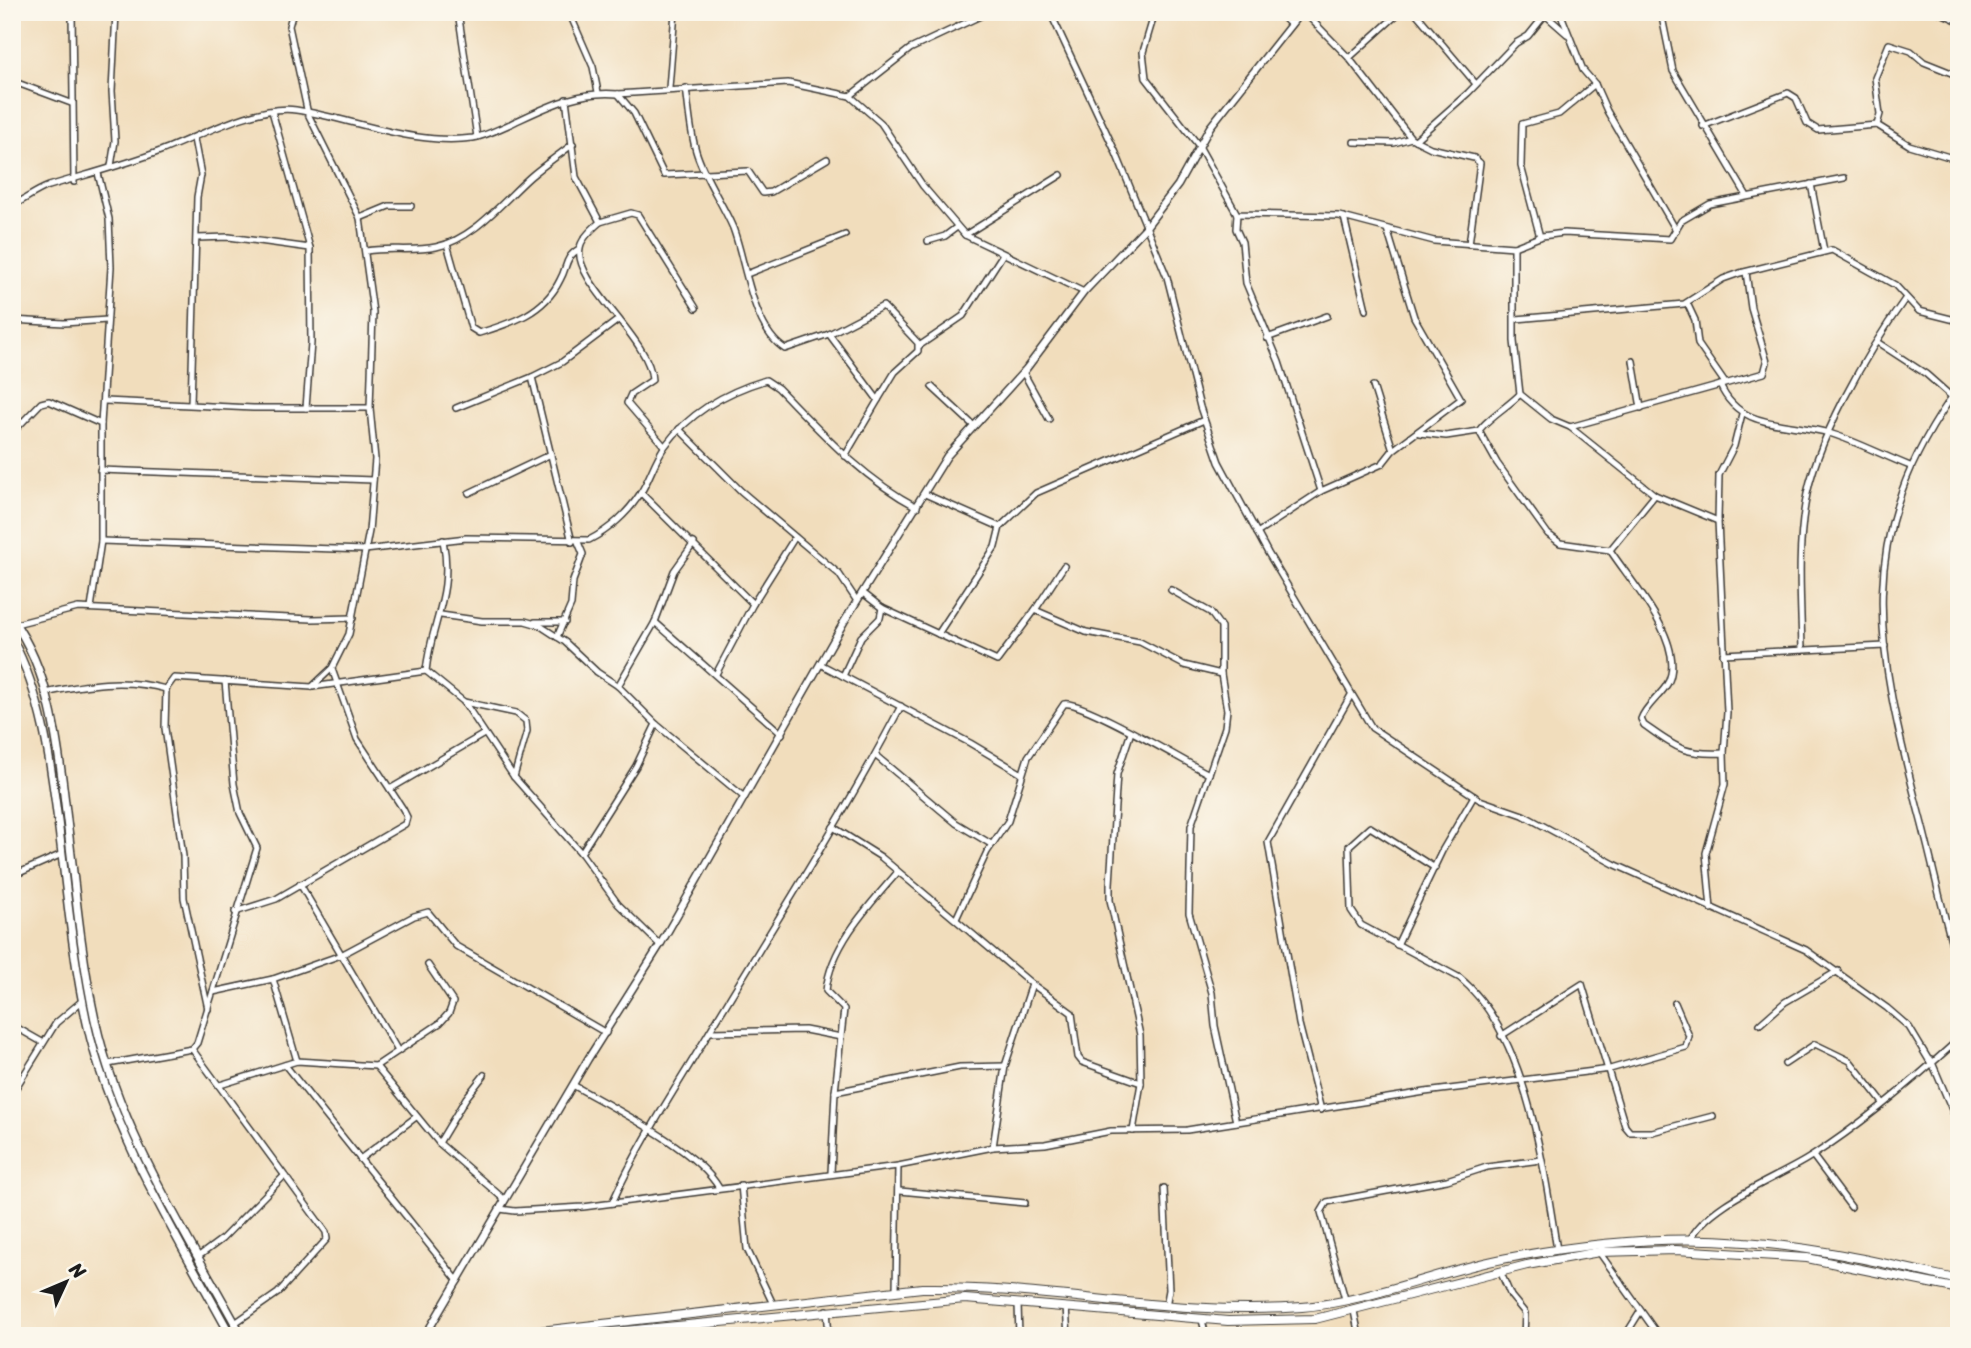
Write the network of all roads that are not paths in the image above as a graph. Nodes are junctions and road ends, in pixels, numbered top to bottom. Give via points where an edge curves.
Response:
1 (72, 12) edge
2 (116, 12) edge
3 (293, 12) edge
4 (457, 12) edge
5 (569, 12) edge
6 (675, 12) edge
7 (989, 12) edge
8 (1049, 12) edge
9 (1154, 12) edge
10 (1278, 12) edge
11 (1303, 12) edge
12 (1401, 12) edge
13 (1415, 12) edge
14 (1560, 12) edge
15 (1661, 12) edge
16 (1938, 12) edge
17 (1544, 14) edge
18 (1959, 21) edge
19 (1292, 25) junction
20 (1569, 36) junction
21 (1349, 58) junction
22 (1959, 76) edge
23 (12, 80) edge
24 (1476, 84) junction
25 (1595, 84) junction
26 (669, 88) junction
27 (687, 88) junction
28 (598, 92) junction
29 (618, 94) junction
30 (850, 96) junction
31 (566, 99) junction
32 (71, 103) junction
33 (272, 111) junction
34 (308, 114) junction
35 (1877, 125) junction
36 (1703, 126) junction
37 (477, 137) junction
38 (194, 139) junction
39 (1413, 139) junction
40 (1354, 142) dead end
41 (573, 144) junction
42 (1199, 146) junction
43 (827, 159) dead end
44 (1959, 160) edge
45 (111, 166) junction
46 (98, 173) junction
47 (704, 174) junction
48 (1060, 175) dead end
49 (1844, 178) dead end
50 (74, 182) junction
51 (1811, 184) junction
52 (1747, 196) junction
53 (12, 206) edge
54 (411, 206) dead end
55 (1237, 214) junction
56 (1343, 217) junction
57 (360, 218) junction
58 (600, 222) junction
59 (957, 227) junction
60 (1146, 227) junction
61 (1387, 229) junction
62 (1676, 230) junction
63 (845, 235) dead end
64 (965, 235) junction
65 (1540, 237) junction
66 (197, 238) junction
67 (928, 241) dead end
68 (447, 244) junction
69 (1469, 244) junction
70 (1514, 247) junction
71 (310, 248) junction
72 (579, 249) junction
73 (366, 251) junction
74 (1824, 251) junction
75 (1003, 254) junction
76 (1746, 272) junction
77 (747, 274) junction
78 (1084, 292) junction
79 (1905, 299) junction
80 (1687, 303) junction
81 (696, 308) dead end
82 (1366, 310) dead end
83 (1327, 316) dead end
84 (1516, 318) junction
85 (12, 320) edge
86 (107, 320) junction
87 (618, 320) junction
88 (1959, 321) edge
89 (829, 334) junction
90 (1266, 338) junction
91 (1877, 342) junction
92 (919, 346) junction
93 (1633, 361) dead end
94 (1023, 372) junction
95 (532, 377) junction
96 (1722, 384) junction
97 (1373, 386) dead end
98 (932, 387) dead end
99 (1959, 387) edge
100 (1520, 394) junction
101 (1952, 397) junction
102 (878, 400) junction
103 (105, 401) junction
104 (191, 404) junction
105 (306, 408) junction
106 (369, 408) junction
107 (456, 408) dead end
108 (1641, 408) junction
109 (1742, 414) junction
110 (1049, 419) dead end
111 (1204, 421) junction
112 (101, 424) junction
113 (973, 425) junction
114 (1570, 427) junction
115 (679, 429) junction
116 (1479, 431) junction
117 (12, 433) edge
118 (1419, 433) junction
119 (1828, 433) junction
120 (664, 446) junction
121 (1393, 450) junction
122 (551, 454) junction
123 (845, 456) junction
124 (1910, 466) junction
125 (100, 470) junction
126 (373, 480) junction
127 (1321, 491) junction
128 (469, 493) dead end
129 (641, 493) junction
130 (925, 494) junction
131 (1655, 495) junction
132 (917, 507) junction
133 (1718, 521) junction
134 (1000, 527) junction
135 (1257, 533) junction
136 (795, 537) junction
137 (443, 540) junction
138 (101, 541) junction
139 (575, 542) junction
140 (694, 543) junction
141 (365, 550) junction
142 (1609, 550) junction
143 (1064, 566) dead end
144 (1171, 590) dead end
145 (863, 593) junction
146 (857, 601) junction
147 (753, 604) junction
148 (91, 608) junction
149 (882, 608) junction
150 (1035, 610) junction
151 (441, 615) junction
152 (353, 618) junction
153 (525, 621) junction
154 (14, 622) edge
155 (565, 622) junction
156 (655, 622) junction
157 (938, 634) junction
158 (557, 637) junction
159 (12, 639) edge
160 (1885, 646) junction
161 (1802, 650) junction
162 (1723, 654) junction
163 (822, 665) junction
164 (332, 668) junction
165 (426, 671) junction
166 (716, 674) junction
167 (1221, 674) junction
168 (843, 676) junction
169 (225, 681) junction
170 (338, 686) junction
171 (618, 686) junction
172 (312, 687) junction
173 (166, 689) junction
174 (45, 693) junction
175 (1351, 695) junction
176 (464, 702) junction
177 (901, 706) junction
178 (656, 724) junction
179 (1131, 732) junction
180 (484, 734) junction
181 (782, 734) junction
182 (1724, 753) junction
183 (875, 755) junction
184 (1022, 774) junction
185 (1209, 774) junction
186 (514, 777) junction
187 (390, 789) junction
188 (1474, 796) junction
189 (744, 797) junction
190 (833, 827) junction
191 (991, 844) junction
192 (580, 853) junction
193 (62, 854) junction
194 (1434, 868) junction
195 (897, 873) junction
196 (12, 876) edge
197 (300, 884) junction
198 (1711, 909) junction
199 (235, 912) junction
200 (956, 919) junction
201 (660, 944) junction
202 (1397, 944) junction
203 (341, 955) junction
204 (428, 965) dead end
205 (1959, 968) edge
206 (1838, 971) junction
207 (273, 979) junction
208 (1032, 984) junction
209 (213, 992) junction
210 (83, 1000) junction
211 (1675, 1003) dead end
212 (208, 1009) junction
213 (1760, 1024) dead end
214 (12, 1025) edge
215 (710, 1032) junction
216 (606, 1033) junction
217 (1501, 1036) junction
218 (841, 1037) junction
219 (1956, 1041) edge
220 (42, 1042) junction
221 (192, 1049) junction
222 (1959, 1050) edge
223 (398, 1051) junction
224 (297, 1061) junction
225 (1931, 1061) junction
226 (108, 1064) junction
227 (1785, 1064) dead end
228 (285, 1065) junction
229 (376, 1066) junction
230 (1004, 1066) junction
231 (1610, 1069) junction
232 (484, 1075) dead end
233 (1523, 1079) junction
234 (1141, 1083) junction
235 (220, 1085) junction
236 (573, 1085) junction
237 (835, 1093) junction
238 (12, 1094) edge
239 (1883, 1103) junction
240 (1321, 1110) junction
241 (1713, 1116) dead end
242 (416, 1117) junction
243 (1236, 1122) junction
244 (1959, 1126) edge
245 (650, 1130) junction
246 (1133, 1131) junction
247 (439, 1143) junction
248 (993, 1147) junction
249 (1813, 1156) junction
250 (360, 1159) junction
251 (1541, 1160) junction
252 (898, 1166) junction
253 (831, 1173) junction
254 (284, 1176) junction
255 (741, 1185) junction
256 (719, 1188) junction
257 (1164, 1188) dead end
258 (900, 1191) junction
259 (505, 1200) junction
260 (613, 1201) junction
261 (1026, 1203) dead end
262 (1851, 1207) dead end
263 (500, 1209) junction
264 (1690, 1240) junction
265 (1557, 1250) junction
266 (1599, 1252) junction
267 (199, 1256) junction
268 (1500, 1270) junction
269 (1959, 1280) edge
270 (458, 1281) junction
271 (1959, 1289) edge
272 (896, 1290) junction
273 (1345, 1300) junction
274 (773, 1304) junction
275 (1018, 1304) junction
276 (1166, 1306) junction
277 (1066, 1307) junction
278 (827, 1310) junction
279 (1354, 1311) junction
280 (1640, 1312) junction
281 (1202, 1320) junction
282 (234, 1323) junction
283 (643, 1332) edge
284 (231, 1336) edge
285 (242, 1336) edge
286 (425, 1336) edge
287 (496, 1336) edge
288 (570, 1336) edge
289 (829, 1336) edge
290 (1019, 1336) edge
291 (1068, 1336) edge
292 (1206, 1336) edge
293 (1359, 1336) edge
294 (1524, 1336) edge
295 (1625, 1336) edge
296 (1659, 1336) edge

1 - 32 street
2 - 45 street via 112,91 116,141
3 - 34 street via 289,26
4 - 37 street
5 - 28 street via 593,67
6 - 26 street
7 - 30 street via 910,49
8 - 60 street
9 - 42 street via 1143,52 1146,78
10 - 19 street
11 - 19 street
11 - 21 street
12 - 21 street
13 - 24 street
14 - 20 street
15 - 36 street via 1672,71
16 - 18 street
17 - 20 street
17 - 24 street via 1528,36
19 - 42 street
20 - 25 street via 1583,70
21 - 39 street
22 - 35 street via 1889,44 1875,78
23 - 32 street
24 - 39 street
25 - 62 street
25 - 65 street via 1559,114 1522,124 1521,166
26 - 27 street
26 - 29 street
27 - 30 street via 788,83
27 - 47 street via 695,149
28 - 29 street
28 - 31 street
29 - 47 street via 634,113 660,173
30 - 59 street via 881,123 918,180
31 - 37 street
31 - 41 street
32 - 50 street
33 - 34 street
33 - 38 street via 251,114
33 - 71 street
34 - 37 street via 421,136
34 - 57 street
35 - 36 street via 1818,130 1807,123 1796,98 1785,93
35 - 44 street via 1909,145
36 - 52 street
38 - 45 street
38 - 66 street via 201,175
39 - 40 street
39 - 69 street via 1480,163
41 - 58 street via 576,177
41 - 68 street via 474,229
42 - 55 street
42 - 60 street via 1178,186
43 - 47 street via 771,192 760,191 748,171
45 - 46 street
46 - 50 street
46 - 86 street via 109,219
47 - 77 street via 733,230
48 - 64 street
49 - 51 street
50 - 53 street via 47,187
51 - 52 street
51 - 74 street
52 - 62 street via 1699,209
54 - 57 street via 389,206
55 - 56 street
55 - 90 street via 1246,283
56 - 61 street
56 - 82 street
57 - 73 street
58 - 72 street
58 - 81 street via 638,215
59 - 64 street
59 - 67 street
60 - 78 street
60 - 111 street via 1167,277
61 - 69 street
61 - 118 street via 1413,317 1461,399 1430,419
62 - 65 street via 1670,239 1587,233
63 - 77 street
64 - 75 street
65 - 70 street
66 - 71 street via 229,237
66 - 104 street
68 - 72 street via 471,328 479,333 516,323 550,297 567,258
68 - 73 street
69 - 70 street
70 - 84 street
71 - 105 street
72 - 87 street via 586,272
73 - 106 street via 373,312
74 - 76 street
74 - 79 street via 1841,253 1895,285
75 - 78 street
75 - 92 street via 963,316
76 - 80 street via 1723,279
76 - 96 street via 1767,369
77 - 89 street via 755,305 781,347
78 - 94 street
79 - 88 street via 1919,312
79 - 91 street
80 - 84 street
80 - 96 street via 1698,344
83 - 90 street
84 - 100 street
85 - 86 street
86 - 103 street
87 - 95 street via 562,362
87 - 120 street via 632,335 652,374 648,385 631,394 627,403
89 - 92 street via 883,306
89 - 102 street
90 - 127 street via 1279,362
91 - 101 street
91 - 119 street
92 - 102 street
93 - 108 street
94 - 110 street
94 - 113 street
95 - 107 street
95 - 122 street
96 - 108 street
96 - 109 street via 1727,398
97 - 121 street
98 - 113 street
99 - 101 street
100 - 114 street via 1550,419
100 - 116 street
101 - 124 street
102 - 123 street
103 - 104 street
103 - 112 street
104 - 105 street
105 - 106 street
106 - 126 street
108 - 114 street
109 - 119 street via 1784,427
109 - 133 street via 1734,446 1719,475
111 - 134 street via 1048,486
111 - 135 street via 1219,462
112 - 117 street via 49,401 41,403
112 - 125 street
113 - 130 street via 947,456
114 - 131 street
115 - 120 street
115 - 123 street via 721,397 766,380
115 - 136 street
116 - 118 street via 1446,436
116 - 142 street via 1548,534 1560,543
118 - 121 street
119 - 124 street
119 - 161 street via 1805,503 1800,553
120 - 129 street
121 - 127 street via 1382,464
122 - 128 street
122 - 139 street
123 - 132 street via 887,491
124 - 160 street via 1889,524 1884,555
125 - 126 street
125 - 138 street
126 - 141 street
127 - 135 street
129 - 139 street via 602,534
129 - 140 street
130 - 132 street
130 - 134 street
131 - 133 street
131 - 142 street
132 - 145 street
133 - 162 street
134 - 157 street via 995,547
135 - 175 street
136 - 146 street via 839,574
136 - 147 street
137 - 139 street
137 - 141 street
137 - 151 street via 447,565
138 - 141 street
138 - 148 street
139 - 155 street via 583,554
140 - 147 street
140 - 156 street via 674,571
141 - 152 street
142 - 182 street via 1661,627 1671,657 1668,682 1644,711 1644,725 1679,750
143 - 150 street
144 - 167 street via 1217,621 1222,636
145 - 146 street
145 - 149 street
146 - 163 street
147 - 166 street
148 - 152 street
148 - 154 street
149 - 157 street
149 - 168 street via 880,618 861,637
150 - 157 street via 998,661
150 - 167 street via 1086,632 1140,642 1184,666
151 - 153 street
151 - 165 street
152 - 164 street
153 - 155 street
153 - 158 street
154 - 174 main road
155 - 158 street
156 - 166 street
156 - 171 street
158 - 171 street
159 - 193 main road via 41,718
160 - 161 street
160 - 205 street via 1891,699
161 - 162 street
162 - 182 street
163 - 168 street
163 - 181 street
164 - 170 street
164 - 172 street
165 - 170 street
165 - 176 street
166 - 181 street
167 - 185 street via 1226,719
168 - 177 street
169 - 172 street
169 - 173 street via 174,678
169 - 199 street via 234,784 240,813 257,848
170 - 172 street
170 - 187 street via 357,739
171 - 178 street
173 - 174 street via 104,682
173 - 212 street via 166,738 183,856 184,898
174 - 226 main road via 63,785 96,1021
175 - 188 street via 1372,728
175 - 240 street via 1268,842 1299,1024
176 - 180 street
176 - 186 street via 516,713 526,721
177 - 183 street
177 - 184 street
178 - 189 street
178 - 192 street via 636,766
179 - 184 street via 1068,702 1028,757
179 - 185 street
179 - 234 street via 1117,774 1110,900 1140,1035
180 - 186 street
180 - 187 street
181 - 189 street
182 - 198 street via 1725,784 1706,853
183 - 190 street
183 - 191 street via 956,823
184 - 191 street via 1008,821
185 - 243 street via 1191,826 1189,913 1212,993
186 - 192 street
187 - 197 street via 407,817 404,824
188 - 194 street
188 - 198 street via 1555,830 1614,864
189 - 201 street
190 - 195 street
190 - 215 street
191 - 200 street
192 - 201 street via 618,904
193 - 196 street
193 - 210 main road
194 - 202 street
194 - 202 street via 1370,827 1349,846 1353,916
195 - 200 street
195 - 218 street via 870,904 828,972 826,991 844,1006
197 - 199 street via 276,899
197 - 203 street
198 - 206 street via 1806,950
199 - 209 street
200 - 208 street
201 - 216 street
202 - 217 street via 1448,970 1471,988
203 - 207 street
203 - 216 street via 428,912 456,946
203 - 223 street
204 - 223 street via 453,1002 449,1013 420,1039
206 - 213 street via 1785,1002
206 - 225 street via 1909,1027
207 - 209 street
207 - 224 street
208 - 230 street
208 - 234 street via 1074,1016 1080,1060
209 - 212 street
210 - 220 street
210 - 284 main road via 98,1067 119,1121
211 - 231 street via 1689,1036 1686,1047
212 - 221 street
214 - 220 street
215 - 218 street via 797,1030
215 - 245 street
216 - 236 street
217 - 231 street via 1582,984
217 - 233 street
218 - 237 street
219 - 222 street
219 - 225 street
220 - 238 street
221 - 226 street
221 - 235 street
223 - 229 street
224 - 228 street
224 - 229 street
225 - 239 street
225 - 244 street
226 - 267 main road via 130,1123
227 - 239 street via 1815,1044 1850,1061
228 - 235 street
228 - 250 street
229 - 242 street
230 - 237 street via 960,1067
230 - 248 street
231 - 233 street
231 - 241 street via 1630,1132 1652,1132
232 - 247 street
233 - 240 street
233 - 251 street
234 - 246 street
235 - 254 street
236 - 245 street
236 - 259 street
237 - 253 street
239 - 249 street
240 - 243 street
242 - 247 street
242 - 250 street
243 - 246 street via 1187,1130
245 - 256 street via 703,1167
245 - 260 street
246 - 248 street
247 - 259 street
248 - 252 street
249 - 262 street
249 - 264 street via 1705,1220
250 - 270 street
251 - 265 street
251 - 273 street via 1487,1167 1447,1180 1327,1202 1321,1212
252 - 253 street
252 - 258 street
253 - 255 street
254 - 267 street
254 - 282 street via 327,1239 278,1293
255 - 256 street
255 - 274 street via 747,1249
256 - 260 street
257 - 276 street
258 - 261 street
258 - 272 street
259 - 263 street
260 - 263 street via 583,1207
263 - 270 street
264 - 265 main road
264 - 269 main road via 1818,1250
265 - 273 main road via 1510,1257
266 - 268 main road
266 - 271 main road via 1748,1252 1807,1258
266 - 280 street
267 - 282 main road
268 - 279 main road
268 - 294 street via 1511,1296 1525,1313
270 - 286 street
272 - 274 main road
272 - 276 main road via 977,1288
273 - 276 main road via 1229,1311
274 - 287 main road
275 - 277 main road
275 - 278 main road via 965,1299
275 - 290 street
277 - 281 main road
277 - 291 street
278 - 283 main road via 752,1321 690,1322
278 - 289 street
279 - 281 main road via 1254,1323
279 - 293 street
280 - 295 street
280 - 296 street
281 - 292 street
282 - 285 main road
283 - 288 main road

